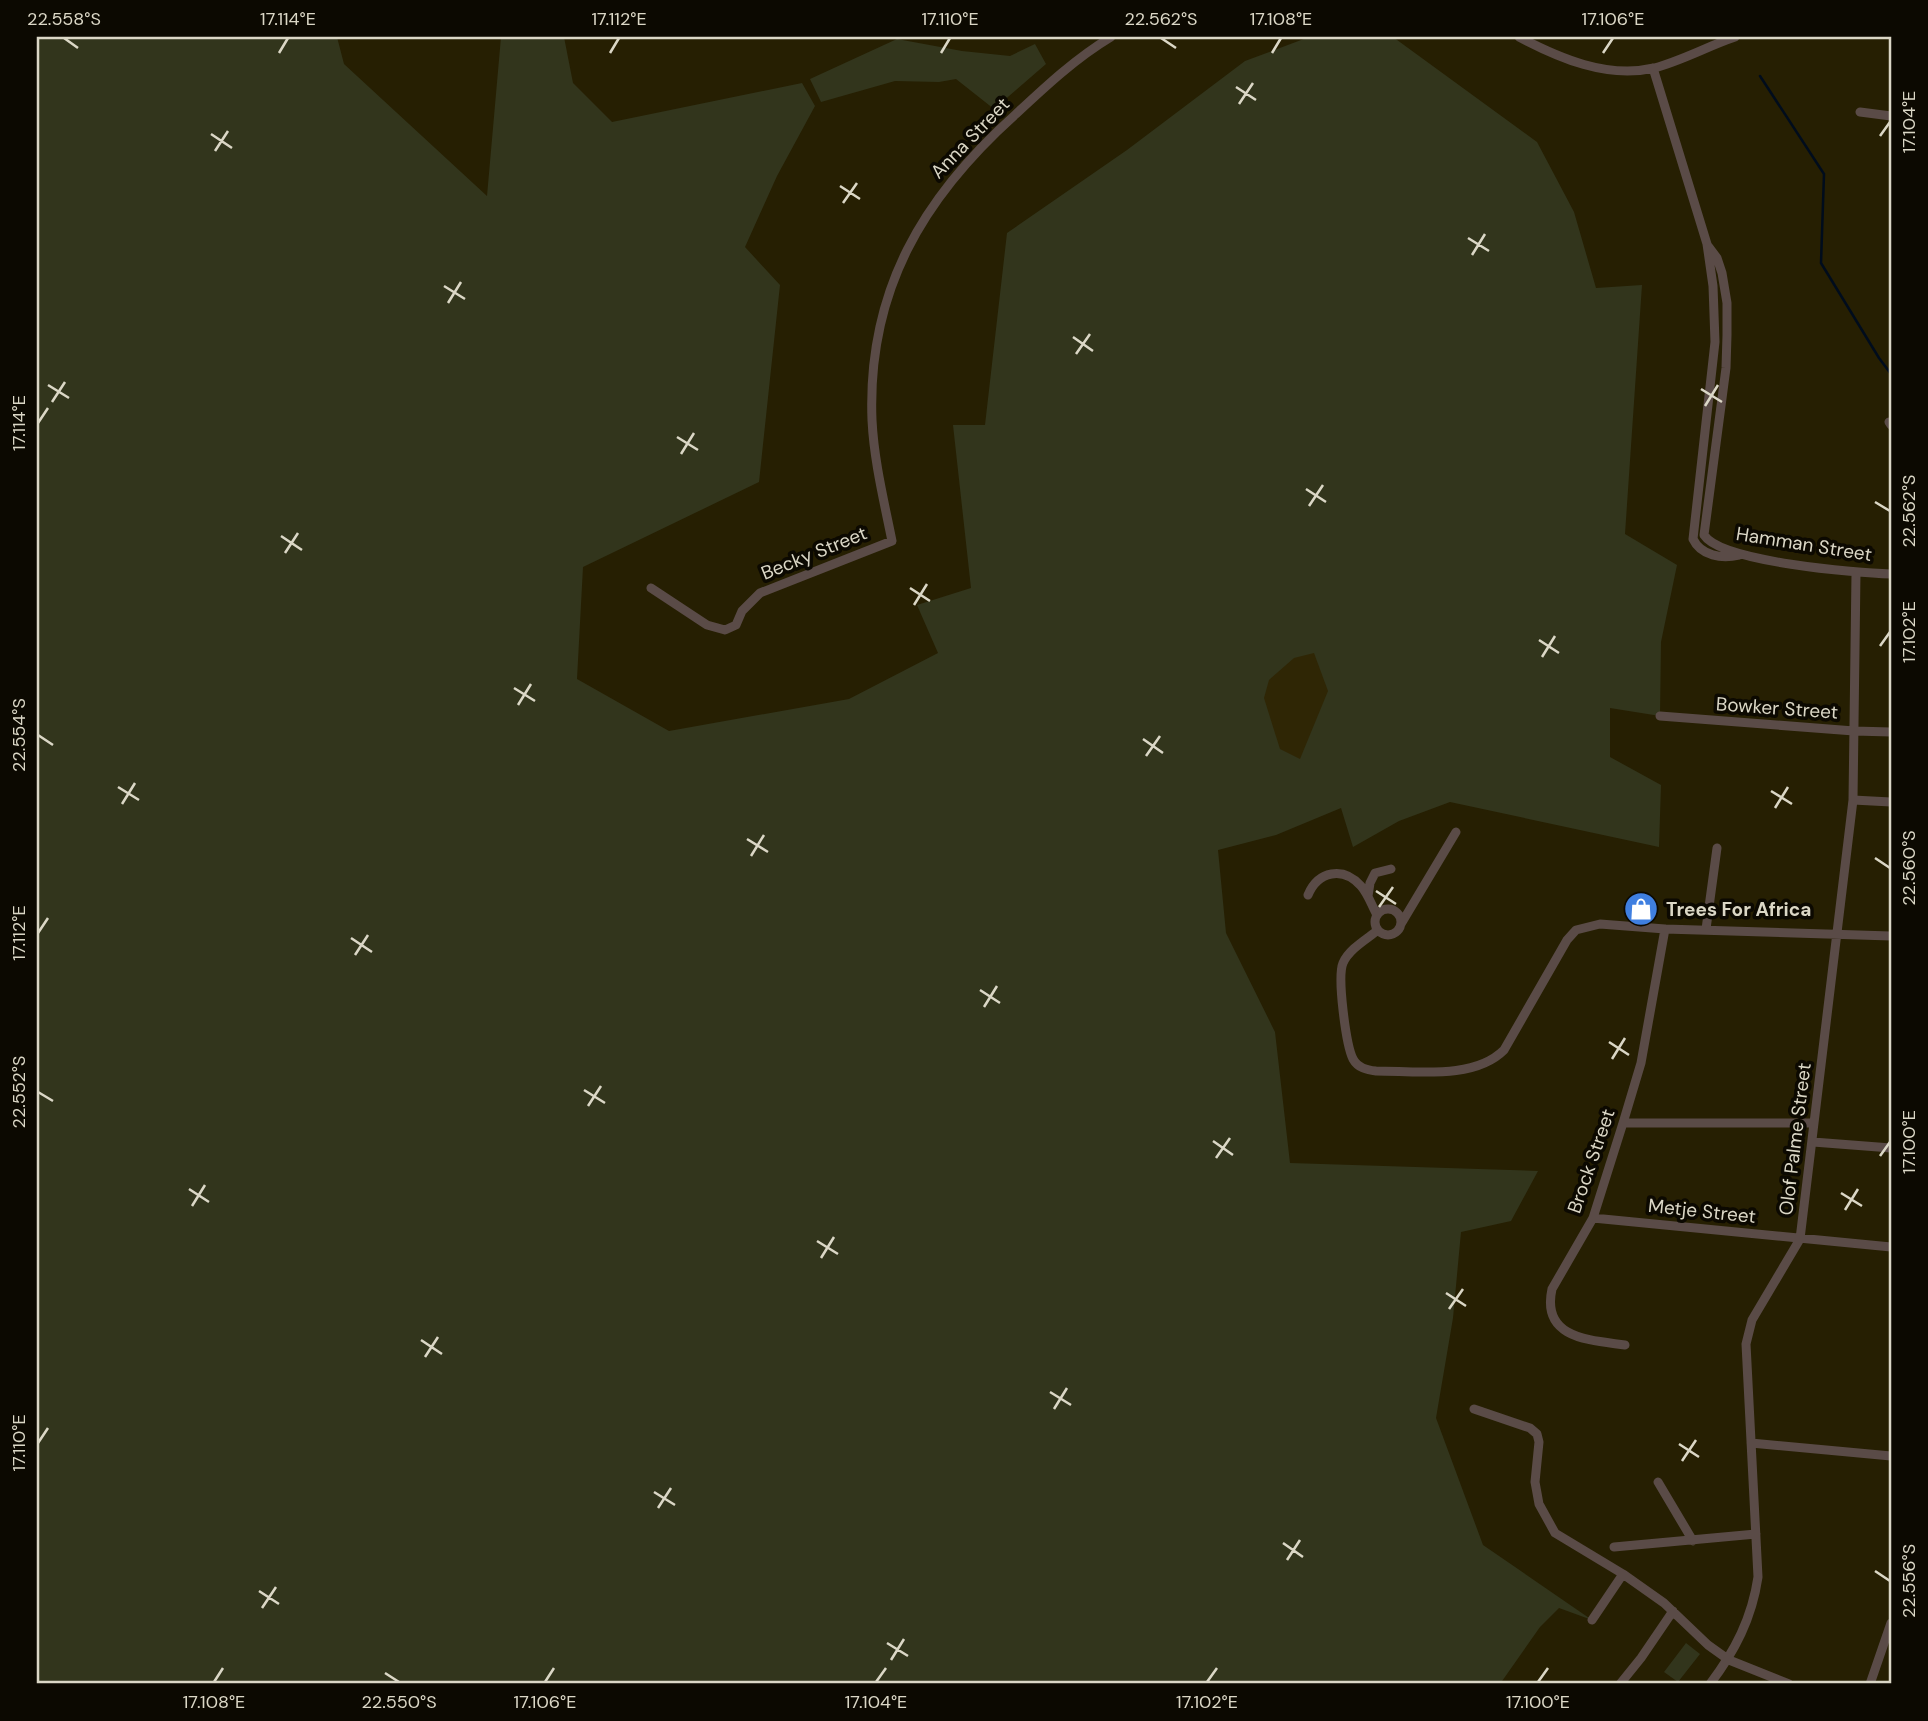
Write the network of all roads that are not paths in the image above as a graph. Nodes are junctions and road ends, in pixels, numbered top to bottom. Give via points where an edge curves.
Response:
1 (1519, 37) edge
2 (1735, 37) edge
3 (1106, 38) edge
4 (1653, 68) junction
5 (1860, 112) dead end
6 (1891, 116) edge
7 (1707, 244) junction
8 (892, 541) joint
9 (1739, 555) junction
10 (1856, 573) junction
11 (1891, 574) edge
12 (651, 588) dead end
13 (1660, 716) dead end
14 (1854, 731) junction
15 (1891, 732) edge
16 (1853, 800) junction
17 (1891, 802) edge
18 (1456, 832) dead end
19 (1717, 848) dead end
20 (1391, 869) dead end
21 (1308, 895) dead end
22 (1368, 896) junction
23 (1377, 915) junction
24 (1401, 923) junction
25 (1665, 929) junction
26 (1706, 929) junction
27 (1378, 930) junction
28 (1836, 934) junction
29 (1891, 936) edge
30 (1623, 1123) junction
31 (1814, 1123) junction
32 (1813, 1142) junction
33 (1891, 1148) edge
34 (1593, 1218) junction
35 (1800, 1239) junction
36 (1891, 1247) edge
37 (1625, 1345) dead end
38 (1474, 1409) dead end
39 (1751, 1443) junction
40 (1891, 1456) edge
41 (1658, 1482) dead end
42 (1756, 1534) junction
43 (1693, 1541) junction
44 (1614, 1547) dead end
45 (1623, 1574) junction
46 (1673, 1611) junction
47 (1592, 1620) dead end
48 (1891, 1623) edge
49 (1729, 1660) junction
50 (1771, 1681) edge
51 (1620, 1684) edge
52 (1710, 1684) edge
53 (1789, 1684) edge
54 (1870, 1684) edge

1 - 4 street via 1593,68
2 - 4 street
3 - 8 street, Anna Street via 1058,76 958,171 913,237 892,285 878,340 872,420
4 - 7 street
5 - 6 street
7 - 9 street, Hamman Street via 1722,273 1727,335 1704,535 1712,544
7 - 9 street via 1715,342 1693,539 1707,554
8 - 12 street, Becky Street via 760,593 742,611 736,625 725,629 707,625
9 - 10 street, Hamman Street
10 - 11 street, Hamman Street
10 - 14 street, Olof Palme Street
13 - 14 street, Bowker Street
14 - 15 street, Bowker Street
14 - 16 street, Olof Palme Street
16 - 17 street
16 - 28 street, Olof Palme Street
18 - 24 street
19 - 26 street
20 - 22 street via 1375,873
21 - 22 street via 1321,876 1329,874 1351,879
22 - 23 street
23 - 24 street via 1392,910
23 - 27 street
24 - 27 street via 1394,933
25 - 26 street
25 - 27 street via 1600,924 1576,930 1504,1049 1488,1062 1466,1070 1376,1072 1363,1069 1353,1058 1340,975 1348,954
25 - 30 street, Brock Street via 1641,1063
26 - 28 street
28 - 29 street
28 - 31 street, Olof Palme Street
30 - 31 street
30 - 34 street, Brock Street
31 - 32 street, Olof Palme Street
32 - 33 street
32 - 35 street, Olof Palme Street
34 - 35 street, Metje Street
34 - 37 street, Brock Street via 1552,1289 1551,1312 1561,1327 1576,1337
35 - 36 street, Metje Street
35 - 39 street, Olof Palme Street via 1752,1320 1746,1344
38 - 45 street via 1537,1434 1535,1482 1549,1524 1564,1539
39 - 40 street
39 - 42 street, Olof Palme Street
41 - 43 street
42 - 43 street
42 - 49 street, Olof Palme Street via 1754,1601
43 - 44 street
45 - 46 street
45 - 47 street
46 - 49 street
46 - 51 street
48 - 54 street
49 - 50 street
49 - 52 street, Olof Palme Street
50 - 53 street

